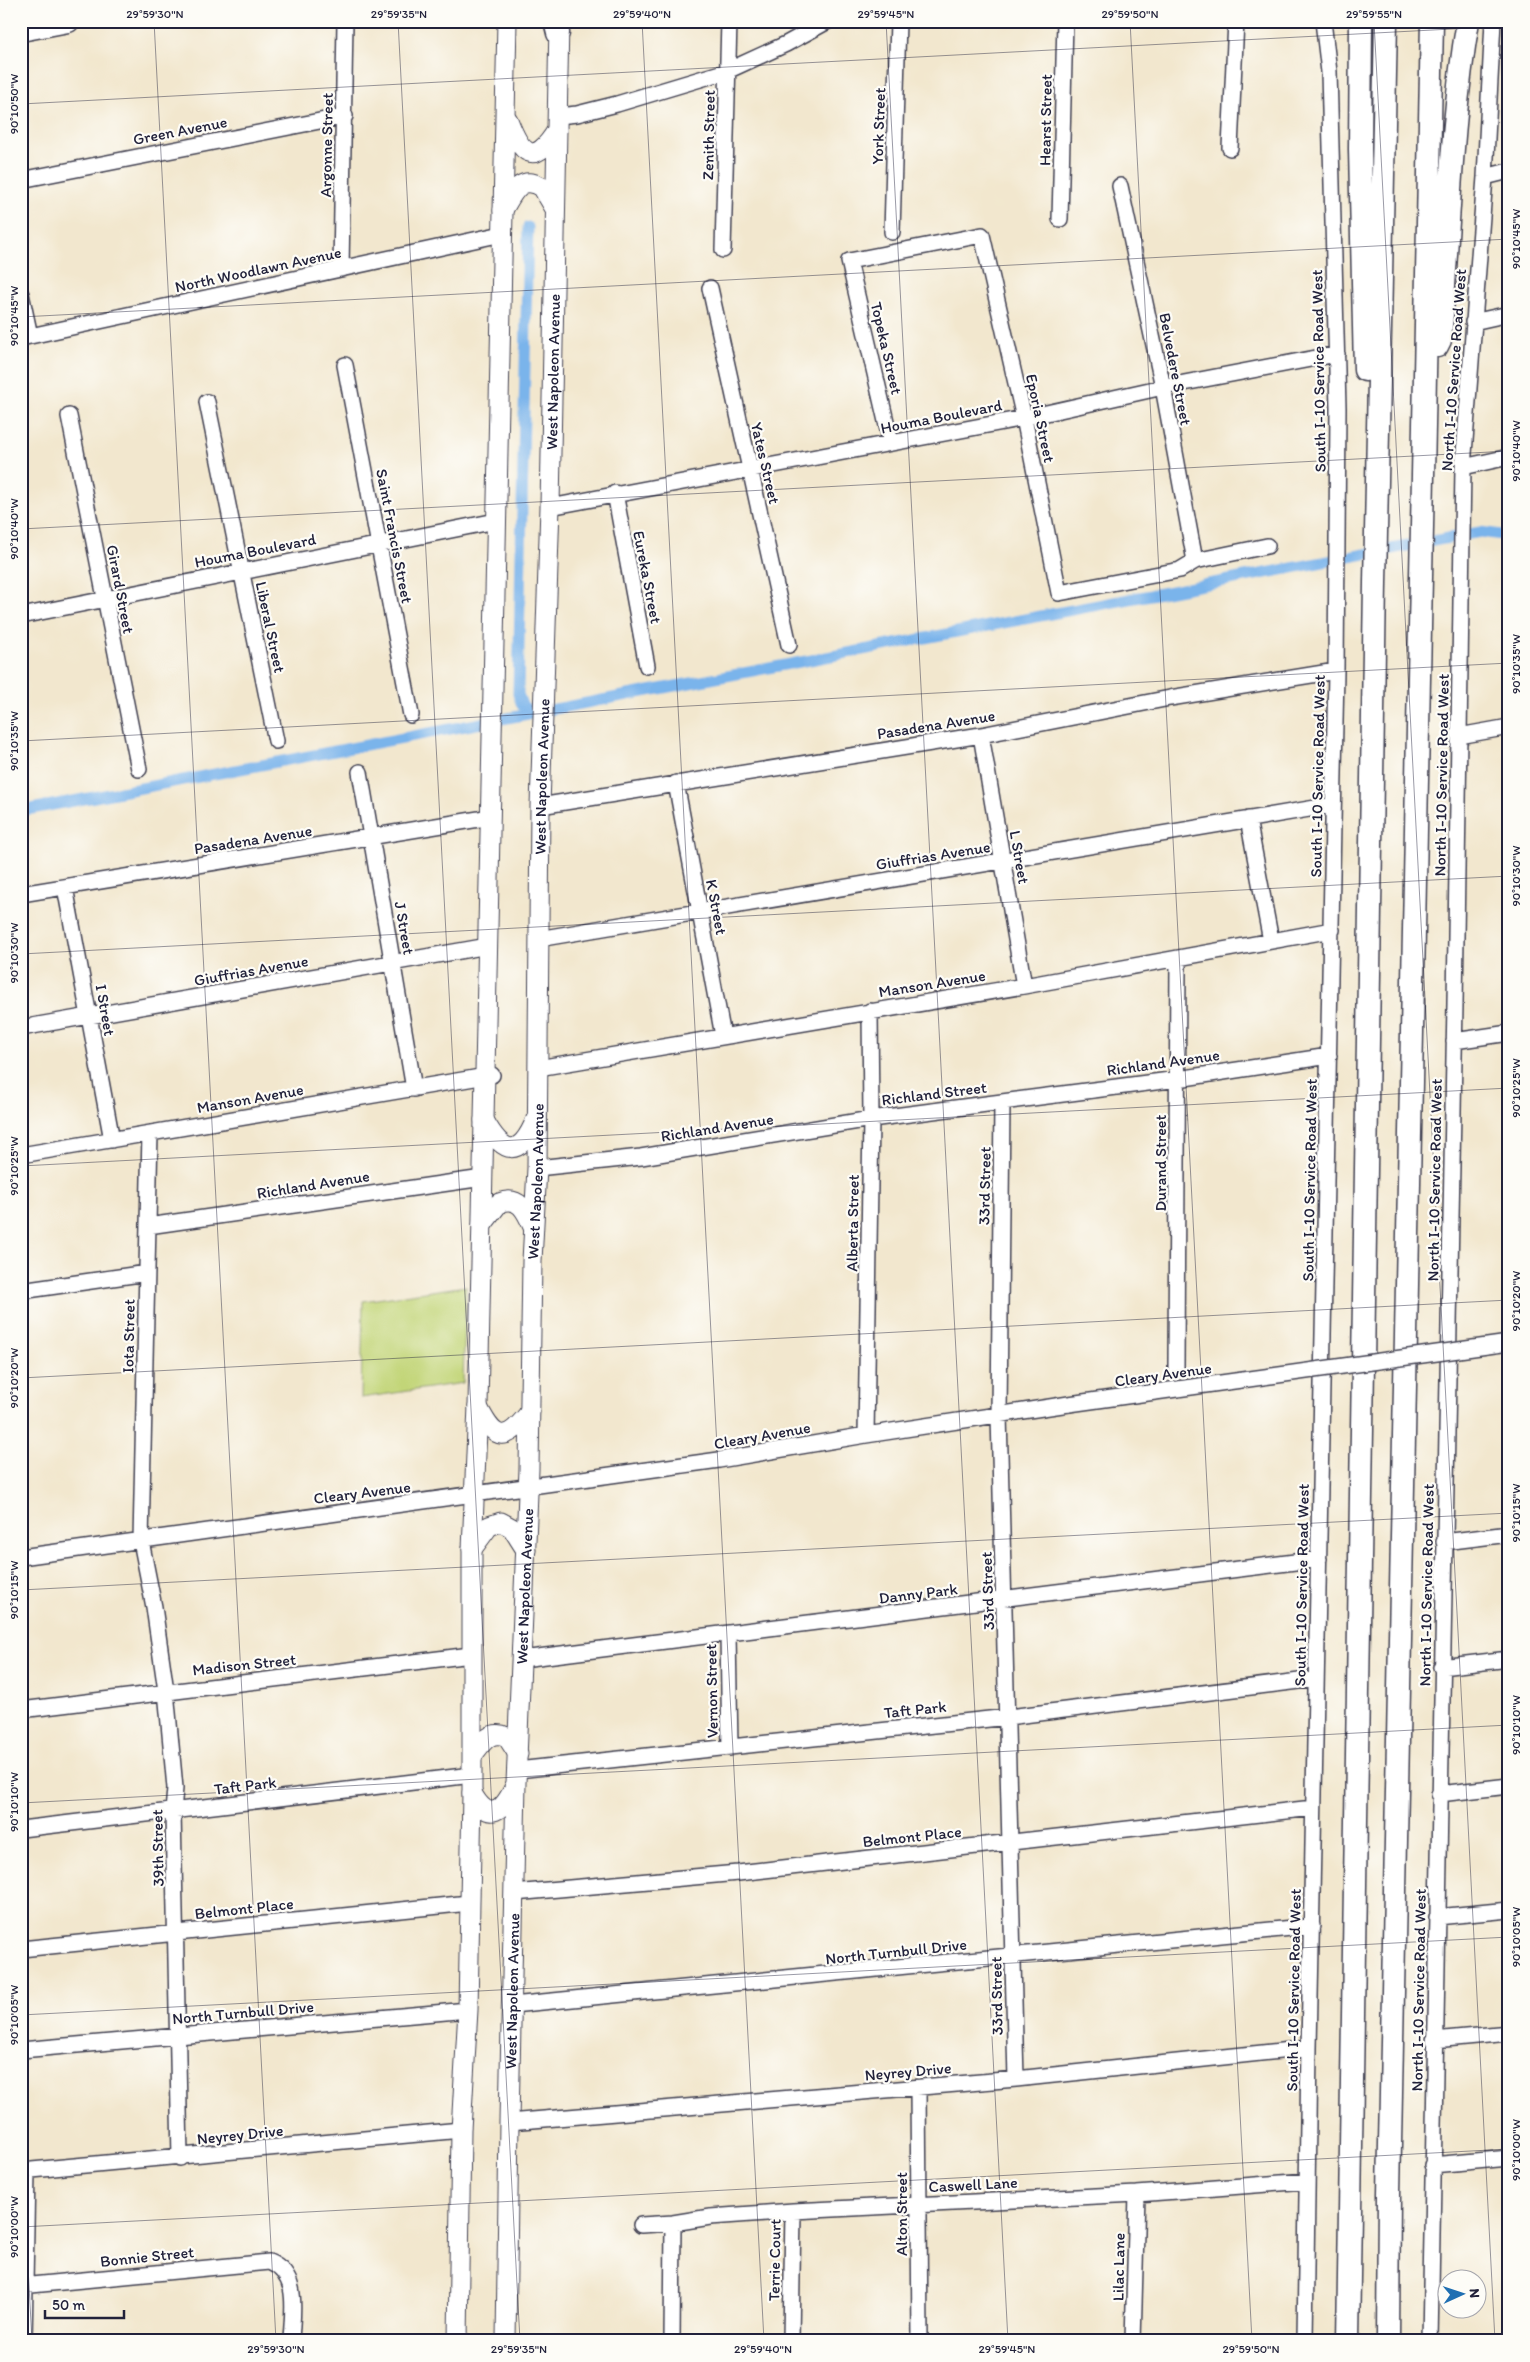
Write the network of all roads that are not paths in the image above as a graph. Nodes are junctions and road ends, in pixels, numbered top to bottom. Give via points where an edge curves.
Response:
1 (68, 21) edge
2 (345, 21) edge
3 (507, 21) edge
4 (729, 21) edge
5 (828, 21) edge
6 (898, 21) edge
7 (1065, 21) edge
8 (1236, 21) edge
9 (1323, 21) edge
10 (1386, 21) edge
11 (1432, 21) edge
12 (1454, 21) edge
13 (1468, 21) edge
14 (1494, 21) edge
15 (1361, 23) edge
16 (555, 24) edge
17 (21, 30) edge
18 (727, 71) junction
19 (505, 114) junction
20 (345, 116) junction
21 (1456, 119) junction
22 (558, 123) junction
23 (1230, 148) dead end
24 (1509, 171) edge
25 (1485, 177) junction
26 (21, 180) edge
27 (1120, 186) dead end
28 (555, 210) junction
29 (503, 211) junction
30 (1060, 219) dead end
31 (892, 232) dead end
32 (502, 234) junction
33 (722, 250) dead end
34 (849, 261) joint
35 (341, 269) junction
36 (710, 288) dead end
37 (21, 294) edge
38 (1509, 314) edge
39 (1473, 322) junction
40 (26, 337) edge
41 (1337, 354) junction
42 (345, 365) dead end
43 (1425, 371) junction
44 (1163, 386) junction
45 (207, 402) dead end
46 (69, 416) dead end
47 (1024, 418) junction
48 (1379, 437) junction
49 (891, 443) junction
50 (1509, 457) edge
51 (1463, 467) junction
52 (750, 471) junction
53 (615, 493) junction
54 (550, 507) junction
55 (496, 521) junction
56 (379, 544) junction
57 (1267, 546) dead end
58 (1195, 561) junction
59 (241, 571) junction
60 (105, 598) junction
61 (21, 616) edge
62 (789, 645) dead end
63 (647, 666) dead end
64 (1336, 671) junction
65 (411, 715) dead end
66 (1509, 727) edge
67 (981, 735) junction
68 (1459, 736) junction
69 (276, 742) dead end
70 (139, 768) dead end
71 (360, 772) dead end
72 (676, 784) junction
73 (1333, 805) junction
74 (540, 806) junction
75 (490, 817) junction
76 (1248, 819) junction
77 (372, 838) junction
78 (1003, 861) junction
79 (65, 887) junction
80 (21, 894) edge
81 (700, 911) junction
82 (1332, 930) junction
83 (538, 939) junction
84 (1271, 941) junction
85 (488, 946) junction
86 (1178, 958) junction
87 (393, 963) junction
88 (1024, 986) junction
89 (870, 1011) junction
90 (89, 1016) junction
91 (21, 1028) edge
92 (1509, 1033) edge
93 (723, 1036) junction
94 (1454, 1041) junction
95 (1329, 1056) junction
96 (538, 1068) junction
97 (488, 1076) junction
98 (1178, 1079) junction
99 (414, 1089) junction
100 (1002, 1103) junction
101 (537, 1118) junction
102 (871, 1119) junction
103 (484, 1120) junction
104 (150, 1133) junction
105 (112, 1140) junction
106 (21, 1155) edge
107 (537, 1168) junction
108 (483, 1178) junction
109 (482, 1225) junction
110 (148, 1226) junction
111 (534, 1228) junction
112 (148, 1274) junction
113 (21, 1291) edge
114 (1509, 1343) edge
115 (1176, 1369) dead end
116 (478, 1406) junction
117 (530, 1412) junction
118 (999, 1415) junction
119 (866, 1434) junction
120 (528, 1486) junction
121 (473, 1494) junction
122 (1509, 1534) edge
123 (141, 1540) junction
124 (1444, 1542) junction
125 (472, 1550) junction
126 (526, 1550) junction
127 (21, 1557) edge
128 (1319, 1559) junction
129 (1005, 1599) junction
130 (728, 1634) junction
131 (471, 1655) junction
132 (1509, 1658) edge
133 (522, 1659) junction
134 (1442, 1667) junction
135 (1316, 1679) junction
136 (166, 1691) junction
137 (21, 1710) edge
138 (1008, 1717) junction
139 (730, 1748) junction
140 (473, 1755) junction
141 (517, 1769) junction
142 (472, 1784) junction
143 (1509, 1786) edge
144 (1439, 1794) junction
145 (1314, 1808) junction
146 (173, 1812) junction
147 (21, 1829) edge
148 (1010, 1842) junction
149 (514, 1893) junction
150 (470, 1903) junction
151 (1509, 1910) edge
152 (1437, 1917) junction
153 (1312, 1926) junction
154 (176, 1932) junction
155 (21, 1949) edge
156 (1013, 1957) junction
157 (512, 2005) junction
158 (468, 2010) junction
159 (1509, 2033) edge
160 (177, 2036) junction
161 (1434, 2040) junction
162 (1309, 2048) junction
163 (21, 2050) edge
164 (1016, 2079) junction
165 (918, 2088) junction
166 (508, 2122) junction
167 (461, 2130) junction
168 (180, 2158) junction
169 (1509, 2158) edge
170 (1432, 2165) junction
171 (24, 2171) edge
172 (1307, 2181) junction
173 (1137, 2194) junction
174 (918, 2204) junction
175 (793, 2210) junction
176 (673, 2223) junction
177 (642, 2225) dead end
178 (23, 2286) edge
179 (24, 2341) edge
180 (291, 2341) edge
181 (458, 2341) edge
182 (506, 2341) edge
183 (672, 2341) edge
184 (790, 2341) edge
185 (920, 2341) edge
186 (1133, 2341) edge
187 (1305, 2341) edge
188 (1348, 2341) edge
189 (1388, 2341) edge
190 (1430, 2341) edge

1 - 17 highway
2 - 20 street, Argonne Street
3 - 19 main road
4 - 18 street, Zenith Street
5 - 18 street
6 - 31 street, York Street
7 - 30 street, Hearst Street
8 - 23 street
9 - 41 street, South I-10 Service Road West via 1329,72
10 - 48 highway
11 - 43 highway
12 - 21 highway
13 - 21 highway
14 - 25 street, North I-10 Service Road West
15 - 48 highway via 1360,150 1366,404
16 - 22 main road, West Napoleon Avenue
18 - 22 street via 577,114
18 - 33 street, Zenith Street
19 - 22 main road via 515,140 522,150 528,152 543,149
19 - 29 main road
20 - 26 street, Green Avenue
20 - 35 street, Argonne Street
21 - 43 highway via 1440,340
22 - 28 main road, West Napoleon Avenue
24 - 25 street
25 - 39 street, North I-10 Service Road West
27 - 44 street, Belvedere Street
28 - 29 main road via 542,187 528,182 514,191
28 - 54 main road, West Napoleon Avenue
29 - 32 main road
32 - 35 street, North Woodlawn Avenue
32 - 55 main road
34 - 47 street, Eporia Street via 982,235
34 - 49 street, Topeka Street
35 - 40 street, North Woodlawn Avenue
36 - 52 street, Yates Street
37 - 40 street
38 - 39 street
39 - 51 street, North I-10 Service Road West
41 - 44 street, Houma Boulevard
41 - 64 street, South I-10 Service Road West
42 - 56 street, Saint Francis Street
43 - 189 highway
44 - 47 street, Houma Boulevard
44 - 58 street, Belvedere Street
45 - 59 street, Liberal Street
46 - 60 street, Girard Street
47 - 49 street, Houma Boulevard
47 - 58 street, Eporia Street via 1059,593 1180,570
48 - 188 highway
49 - 52 street, Houma Boulevard
50 - 51 street
51 - 68 street, North I-10 Service Road West
52 - 53 street, Houma Boulevard
52 - 62 street, Yates Street
53 - 54 street, Houma Boulevard
53 - 63 street, Eureka Street
54 - 74 main road, West Napoleon Avenue
55 - 56 street, Houma Boulevard
55 - 75 main road
56 - 59 street, Houma Boulevard
56 - 65 street, Saint Francis Street
57 - 58 street
59 - 60 street, Houma Boulevard
59 - 69 street, Liberal Street
60 - 61 street, Houma Boulevard
60 - 70 street, Girard Street
64 - 67 street, Pasadena Avenue via 1170,698
64 - 73 street, South I-10 Service Road West
66 - 68 street
67 - 72 street, Pasadena Avenue
67 - 78 street, L Street
68 - 94 street, North I-10 Service Road West
71 - 77 street, J Street
72 - 74 street, Pasadena Avenue
72 - 81 street, K Street
73 - 76 street, Giuffrias Avenue
73 - 82 street, South I-10 Service Road West
74 - 83 main road, West Napoleon Avenue
75 - 77 street, Pasadena Avenue
75 - 85 main road
76 - 78 street, Giuffrias Avenue
76 - 84 street
77 - 79 street, Pasadena Avenue
77 - 87 street, J Street
78 - 81 street, Giuffrias Avenue
78 - 88 street, L Street
79 - 80 street, Pasadena Avenue
79 - 90 street, I Street
81 - 83 street, Giuffrias Avenue
81 - 93 street, K Street
82 - 84 street, Manson Avenue
82 - 95 street, South I-10 Service Road West
83 - 96 main road, West Napoleon Avenue
84 - 86 street, Manson Avenue
85 - 87 street, Giuffrias Avenue
85 - 97 main road
86 - 88 street, Manson Avenue
86 - 98 street, Durand Street
87 - 90 street, Giuffrias Avenue
87 - 99 street, J Street
88 - 89 street, Manson Avenue
89 - 93 street, Manson Avenue
89 - 102 street, Alberta Street
90 - 91 street, Giuffrias Avenue
90 - 105 street, I Street
92 - 94 street
93 - 96 street, Manson Avenue
94 - 124 street, North I-10 Service Road West
95 - 98 street, Richland Avenue
95 - 128 street, South I-10 Service Road West
96 - 101 main road, West Napoleon Avenue
97 - 99 street, Manson Avenue
97 - 103 main road
98 - 100 street, Richland Avenue
98 - 115 street, Durand Street
99 - 104 street, Manson Avenue
100 - 102 street, Richland Street
100 - 118 street, 33rd Street
101 - 103 main road via 530,1135 513,1148 498,1142
101 - 107 main road, West Napoleon Avenue
102 - 107 street, Richland Avenue via 641,1157
102 - 119 street, Alberta Street
103 - 108 main road
104 - 105 street, Manson Avenue
104 - 110 street, Iota Street
105 - 106 street, Manson Avenue
107 - 111 main road, West Napoleon Avenue
108 - 109 main road
108 - 110 street, Richland Avenue
109 - 111 main road via 499,1203 513,1200 526,1211
109 - 116 main road
110 - 112 street, Iota Street
111 - 117 main road, West Napoleon Avenue
112 - 113 street
112 - 123 street, Iota Street
114 - 118 street, Cleary Avenue, bridge
116 - 117 main road via 490,1429 504,1435 511,1433
116 - 121 main road
117 - 120 main road, West Napoleon Avenue
118 - 119 street, Cleary Avenue
118 - 129 street, 33rd Street
119 - 120 street, Cleary Avenue via 719,1460
120 - 121 street, Cleary Avenue
120 - 126 main road, West Napoleon Avenue
121 - 123 street, Cleary Avenue
121 - 125 main road
122 - 124 street
123 - 127 street, Cleary Avenue
123 - 136 street, 39th Street
124 - 134 street, North I-10 Service Road West
125 - 126 main road via 489,1526 501,1522 512,1528
125 - 131 main road
126 - 133 main road, West Napoleon Avenue
128 - 129 street, Danny Park
128 - 135 street, South I-10 Service Road West
129 - 130 street, Danny Park
129 - 138 street, 33rd Street
130 - 133 street, Danny Park
130 - 139 street, Vernon Street
131 - 136 street, Madison Street
131 - 140 main road
132 - 134 street
133 - 141 main road, West Napoleon Avenue
134 - 144 street, North I-10 Service Road West
135 - 138 street, Taft Park
135 - 145 street, South I-10 Service Road West
136 - 137 street, Madison Street
136 - 146 street, 39th Street via 175,1788
138 - 139 street, Taft Park
138 - 148 street, 33rd Street
139 - 141 street, Taft Park
140 - 141 main road via 488,1737 494,1734 507,1737
140 - 142 main road
141 - 142 main road via 507,1802 502,1809 493,1812 478,1805
141 - 149 main road, West Napoleon Avenue
142 - 146 street, Taft Park
142 - 150 main road
143 - 144 street
144 - 152 street, North I-10 Service Road West
145 - 148 street, Belmont Place
145 - 153 street, South I-10 Service Road West
146 - 147 street, Taft Park
146 - 154 street, 39th Street
148 - 149 street, Belmont Place via 738,1873
148 - 156 street, 33rd Street
149 - 157 main road, West Napoleon Avenue
150 - 154 street, Belmont Place
150 - 158 main road
151 - 152 street
152 - 161 street, North I-10 Service Road West
153 - 156 street, North Turnbull Drive
153 - 162 street, South I-10 Service Road West
154 - 155 street, Belmont Place
154 - 160 street, 39th Street
156 - 157 street, North Turnbull Drive
156 - 164 street, 33rd Street
157 - 166 main road, West Napoleon Avenue
158 - 160 street, North Turnbull Drive
158 - 167 main road
159 - 161 street
160 - 163 street, North Turnbull Drive
160 - 168 street, 39th Street
161 - 170 street, North I-10 Service Road West
162 - 164 street, Neyrey Drive
162 - 172 street, South I-10 Service Road West
164 - 165 street, Neyrey Drive
165 - 166 street, Neyrey Drive
165 - 174 street, Alton Street
166 - 182 main road, West Napoleon Avenue
167 - 168 street, Neyrey Drive
167 - 181 main road
168 - 171 street, Neyrey Drive
169 - 170 street
170 - 190 street, North I-10 Service Road West
171 - 178 street
172 - 173 street, Caswell Lane
172 - 187 street, South I-10 Service Road West
173 - 174 street, Caswell Lane
173 - 186 street, Lilac Lane
174 - 175 street, Caswell Lane
174 - 185 street, Alton Street
175 - 176 street, Caswell Lane
175 - 184 street, Terrie Court
176 - 177 street, Caswell Lane
176 - 183 street
178 - 179 street
178 - 180 street, Bonnie Street via 269,2262 284,2272 293,2291

